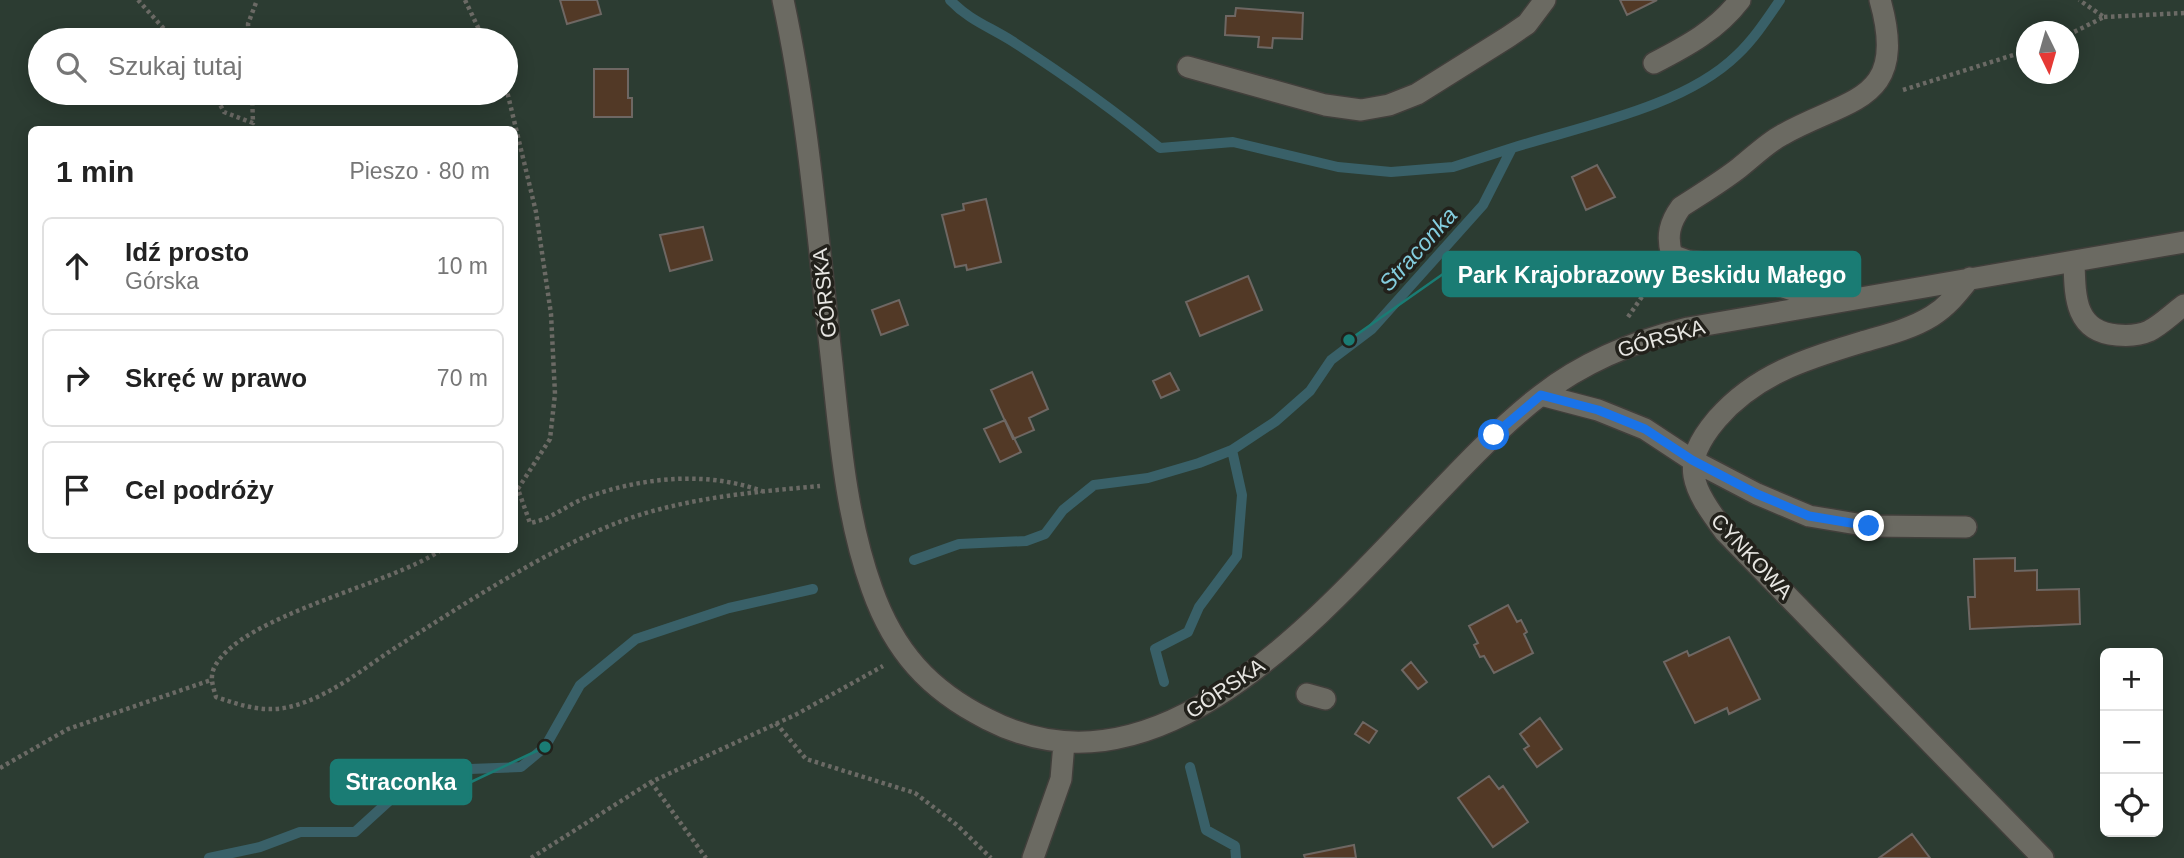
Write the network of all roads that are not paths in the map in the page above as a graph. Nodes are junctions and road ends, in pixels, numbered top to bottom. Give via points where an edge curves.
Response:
1 (783, 0) edge
2 (1545, 0) edge
3 (1740, 0) edge
4 (1880, 0) edge
5 (1654, 63) dead end
6 (1188, 67) dead end
7 (2184, 242) edge
8 (2074, 261) junction
9 (1970, 278) junction
10 (1828, 302) junction
11 (2184, 305) edge
12 (1541, 395) junction
13 (1692, 460) junction
14 (1966, 527) dead end
15 (1064, 743) junction
16 (1033, 858) edge
17 (2043, 858) edge

1 - 15 street, GÓRSKA via 800,79 840,444 871,586 890,632 922,676 964,708 1028,736
2 - 6 street via 1527,23 1508,37 1417,94 1361,110 1325,105
3 - 5 street via 1694,43
4 - 10 street, GÓRSKA via 1885,15 1886,62 1871,89 1855,103 1781,135 1681,207 1668,240 1672,255
7 - 8 street, GÓRSKA
8 - 9 street, GÓRSKA
8 - 11 street via 2074,291 2090,328 2130,337 2150,330
9 - 10 street, GÓRSKA
9 - 13 street via 1949,304 1931,317 1787,368 1752,386 1699,441
10 - 12 street, GÓRSKA via 1646,338 1587,364
12 - 13 street via 1645,429
12 - 15 street, GÓRSKA via 1494,435 1301,630 1228,690 1183,718 1137,734
13 - 14 street via 1809,516 1869,526
13 - 17 street, CYNKOWA via 1705,505 1725,532
15 - 16 street via 1061,779

